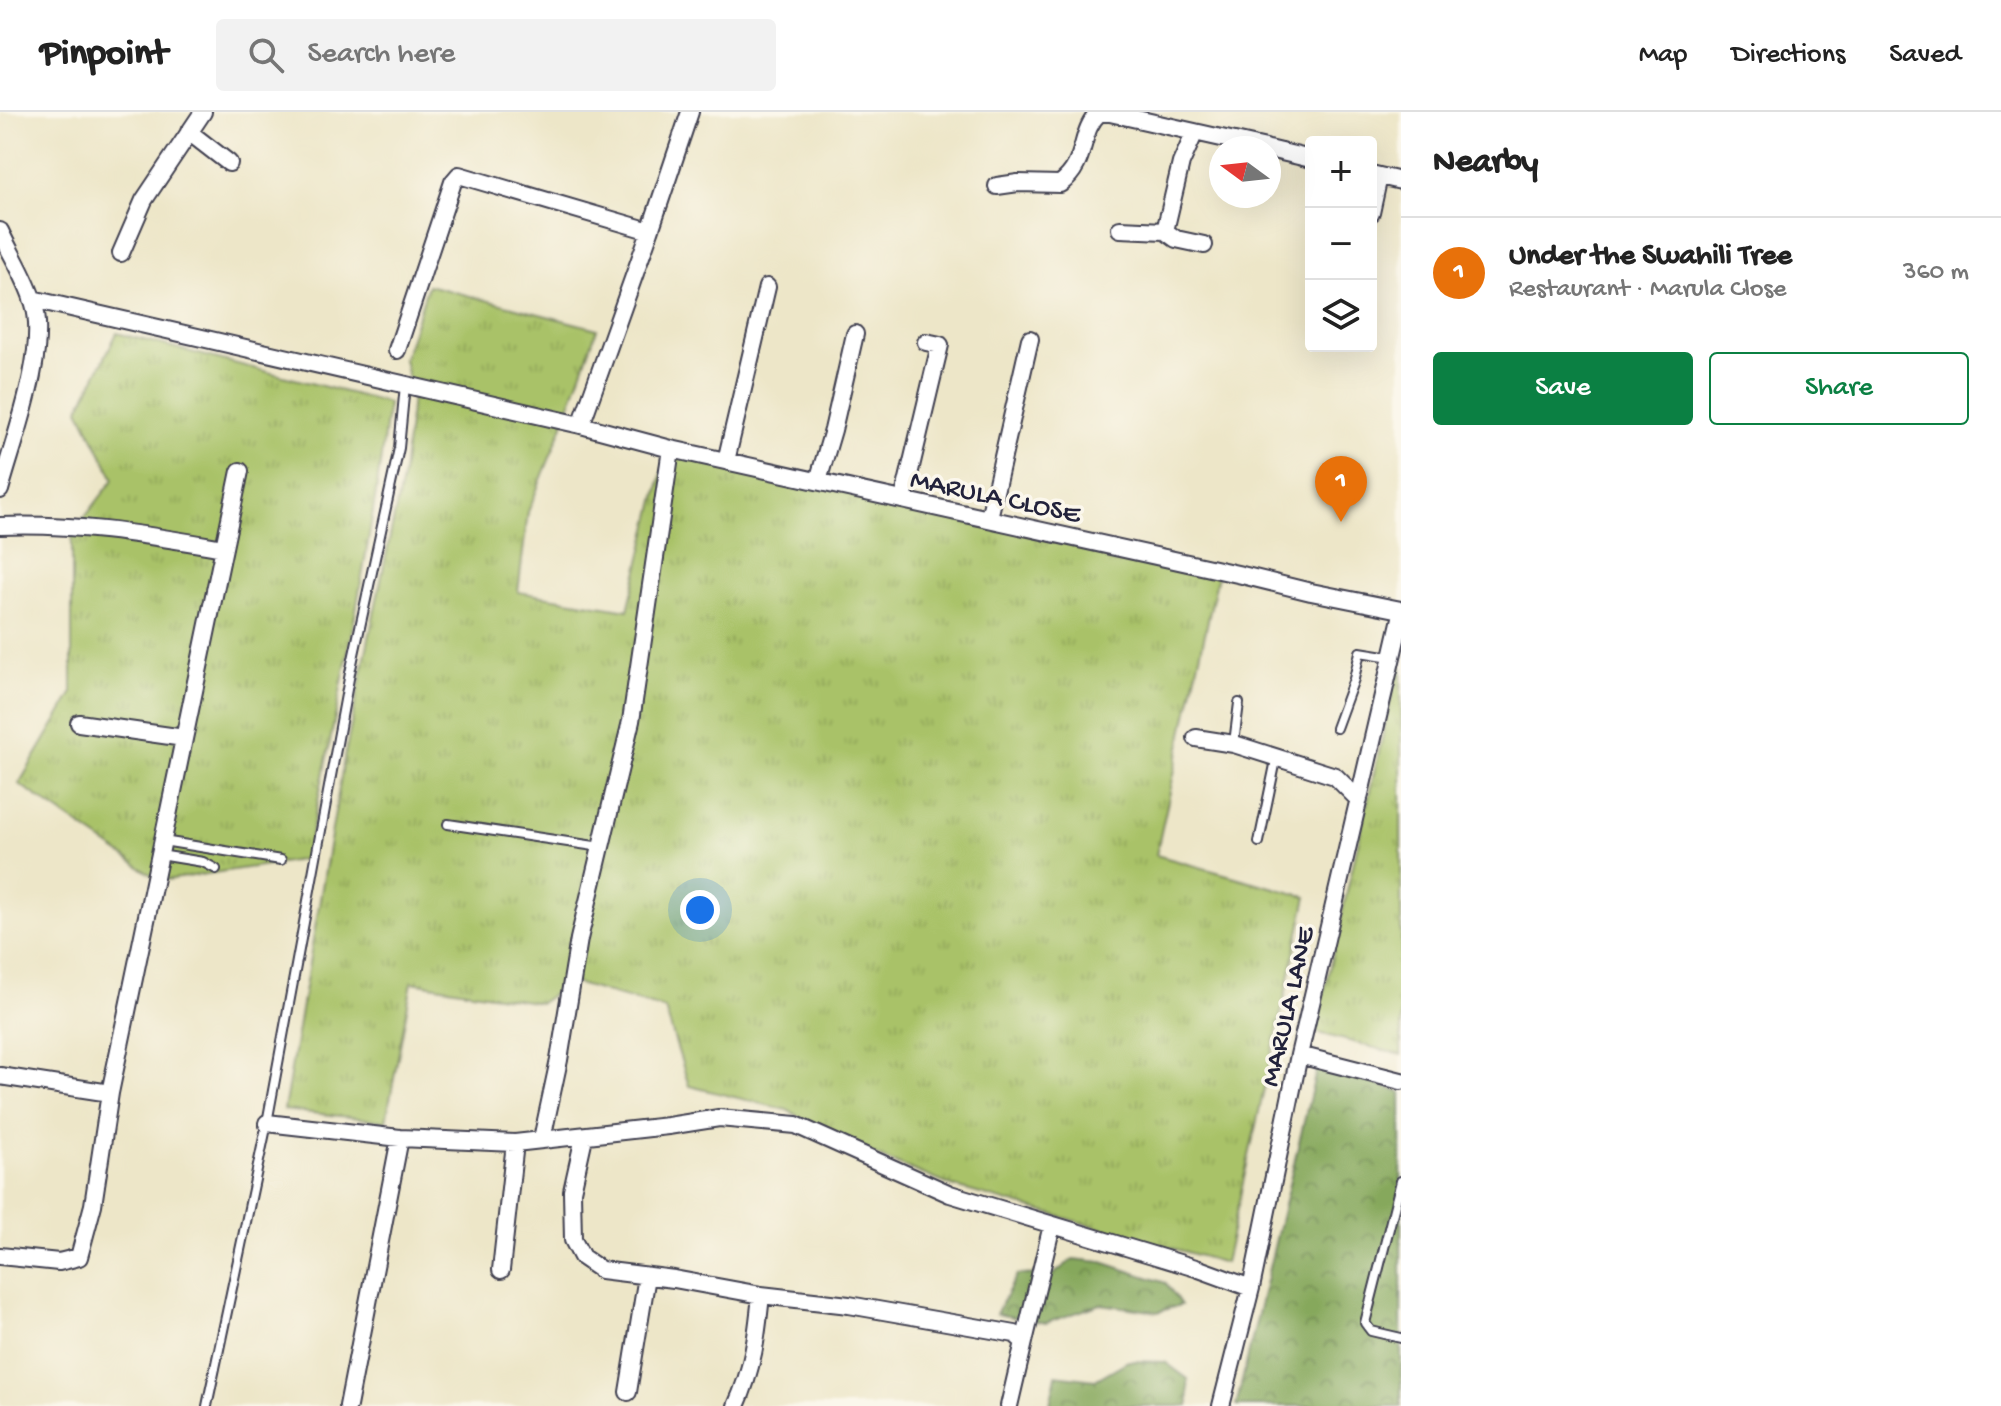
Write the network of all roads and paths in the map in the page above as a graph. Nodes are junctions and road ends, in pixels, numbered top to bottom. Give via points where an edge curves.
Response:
1 (203, 112) edge
2 (690, 112) edge
3 (1098, 113) edge
4 (189, 132) junction
5 (1195, 132) junction
6 (1217, 136) edge
7 (1281, 152) edge
8 (1305, 158) edge
9 (229, 163) dead end
10 (1377, 175) edge
11 (1401, 181) edge
12 (997, 186) dead end
13 (1132, 225) dead end
14 (0, 231) edge
15 (650, 231) junction
16 (1165, 231) junction
17 (1204, 245) dead end
18 (121, 253) dead end
19 (767, 287) dead end
20 (32, 299) junction
21 (855, 334) dead end
22 (1030, 339) dead end
23 (926, 342) dead end
24 (397, 350) dead end
25 (405, 385) junction
26 (581, 425) junction
27 (671, 449) junction
28 (726, 461) junction
29 (240, 471) dead end
30 (818, 481) junction
31 (0, 490) edge
32 (903, 500) junction
33 (989, 518) junction
34 (0, 526) edge
35 (224, 548) junction
36 (1401, 610) edge
37 (1401, 618) edge
38 (1392, 657) junction
39 (1239, 703) dead end
40 (79, 723) dead end
41 (1336, 728) dead end
42 (184, 738) junction
43 (1196, 738) dead end
44 (1234, 744) junction
45 (1276, 760) junction
46 (1359, 800) junction
47 (448, 824) dead end
48 (1259, 842) dead end
49 (601, 847) junction
50 (161, 848) junction
51 (281, 860) dead end
52 (216, 869) dead end
53 (1299, 1055) junction
54 (0, 1076) edge
55 (1401, 1081) edge
56 (110, 1093) junction
57 (267, 1123) junction
58 (584, 1137) junction
59 (400, 1138) junction
60 (542, 1139) junction
61 (515, 1143) junction
62 (1401, 1181) edge
63 (1052, 1225) junction
64 (0, 1256) edge
65 (501, 1270) dead end
66 (647, 1276) junction
67 (1251, 1288) junction
68 (761, 1295) junction
69 (1401, 1338) edge
70 (1024, 1342) junction
71 (628, 1392) dead end
72 (207, 1406) edge
73 (348, 1406) edge
74 (736, 1406) edge
75 (1009, 1406) edge
76 (1221, 1406) edge

1 - 4 street
2 - 15 street
3 - 5 street
3 - 12 street via 1076,169 1060,184
4 - 9 street
4 - 18 street via 144,200
5 - 6 street
5 - 16 street via 1181,163
7 - 8 street
10 - 11 street
13 - 16 street
14 - 20 street
15 - 24 street via 459,175
15 - 26 street
16 - 17 street
19 - 28 street
20 - 25 street, MARULA CLOSE
20 - 31 street via 36,359
21 - 30 street
22 - 33 street
23 - 32 street via 940,345
25 - 26 street, MARULA CLOSE
25 - 57 lane via 399,448 350,673
26 - 27 street, MARULA CLOSE
27 - 28 street, MARULA CLOSE
27 - 49 street via 631,721
28 - 30 street, MARULA CLOSE
29 - 35 street
30 - 32 street, MARULA CLOSE
32 - 33 street, MARULA CLOSE
33 - 36 street, MARULA CLOSE
34 - 35 street via 103,528
35 - 42 street
37 - 38 street, MARULA LANE
38 - 41 lane via 1360,652
38 - 46 street, MARULA LANE
39 - 44 lane
40 - 42 street
42 - 50 street
43 - 44 street
44 - 45 street
45 - 46 street via 1335,776
45 - 48 lane
46 - 53 street, MARULA LANE
47 - 49 lane
49 - 60 street
50 - 51 lane
50 - 52 lane
50 - 56 street
53 - 55 street
53 - 67 street, MARULA LANE
54 - 56 street
56 - 64 street via 93,1205 79,1257 59,1262
57 - 59 street
57 - 72 lane
58 - 60 street
58 - 63 street via 719,1118 796,1125 950,1194
58 - 66 street via 572,1191 573,1240 582,1257 601,1270
59 - 61 street
59 - 73 street
60 - 61 street
61 - 65 street
62 - 69 lane via 1365,1323 1371,1331
63 - 67 street
63 - 70 street
66 - 68 street
66 - 71 street
67 - 76 street, MARULA LANE
68 - 70 street via 1015,1334
68 - 74 street via 755,1355
70 - 75 street

